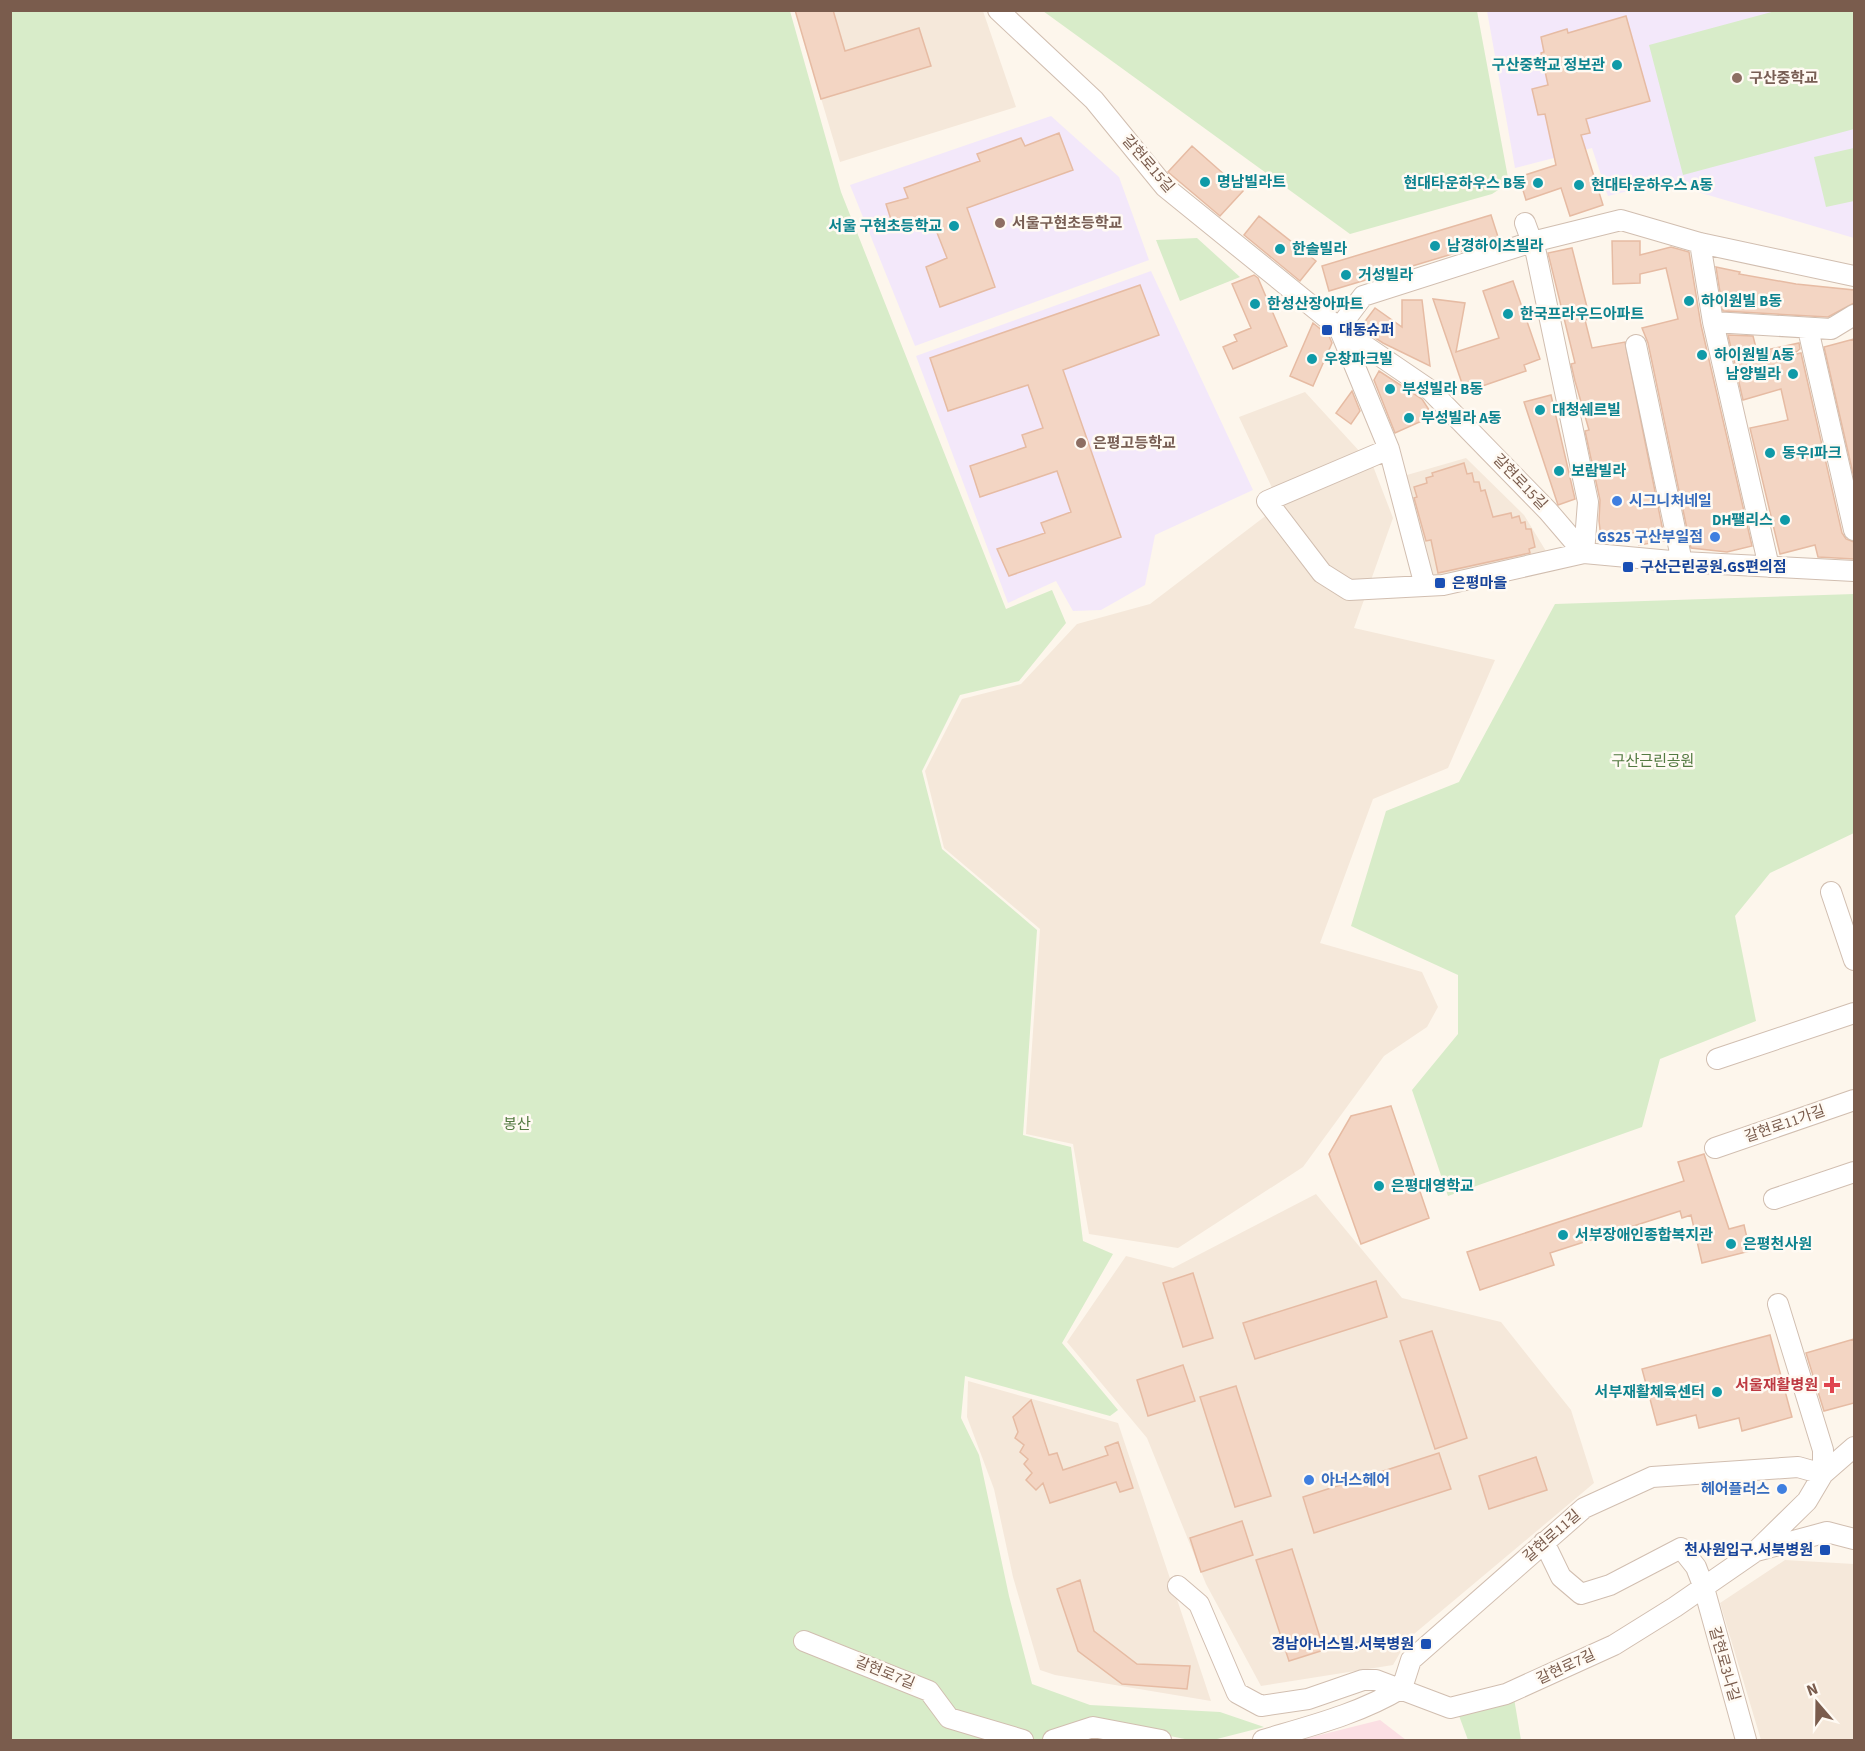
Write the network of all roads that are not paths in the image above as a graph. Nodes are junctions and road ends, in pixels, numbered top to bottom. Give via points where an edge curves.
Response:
1 (998, 10) edge
2 (1525, 223) dead end
3 (1532, 242) junction
4 (1700, 243) junction
5 (1854, 276) edge
6 (1854, 315) edge
7 (1713, 322) junction
8 (1338, 328) junction
9 (1808, 329) junction
10 (1636, 345) dead end
11 (1389, 448) junction
12 (1854, 530) edge
13 (1584, 553) junction
14 (1682, 562) junction
15 (1769, 567) junction
16 (1854, 572) edge
17 (1425, 586) junction
18 (1831, 892) dead end
19 (1854, 960) edge
20 (1854, 1013) edge
21 (1717, 1059) dead end
22 (1854, 1100) edge
23 (1715, 1148) dead end
24 (1854, 1172) edge
25 (1774, 1199) dead end
26 (1778, 1304) dead end
27 (1854, 1447) edge
28 (1823, 1474) junction
29 (1854, 1539) edge
30 (1544, 1542) junction
31 (1756, 1551) junction
32 (1178, 1586) dead end
33 (1704, 1588) junction
34 (804, 1641) dead end
35 (1402, 1688) junction
36 (1023, 1740) edge
37 (1053, 1740) edge
38 (1161, 1740) edge
39 (1263, 1740) edge
40 (1746, 1740) edge

1 - 8 street, 갈현로15길 via 1094,100 1164,187
2 - 3 street
3 - 4 street via 1621,220
3 - 8 street via 1363,297
3 - 13 street via 1588,502
4 - 5 street
4 - 7 street
6 - 9 street via 1831,329
7 - 9 street
7 - 15 street
8 - 11 street
8 - 13 street, 갈현로15길 via 1430,390
9 - 12 street
10 - 14 street
11 - 17 street
11 - 17 street via 1267,501 1322,573 1349,590
13 - 14 street
13 - 17 street
14 - 15 street
15 - 16 street
18 - 19 street
20 - 21 street
22 - 23 street, 갈현로11가길
24 - 25 street
26 - 28 street via 1823,1450
27 - 28 street
28 - 30 street, 갈현로11길 via 1798,1467 1652,1477 1584,1508
28 - 31 street via 1808,1502
29 - 31 street, 갈현로7길 via 1827,1532
30 - 33 street, 갈현로3나길 via 1561,1577 1581,1594 1610,1585 1681,1548 1696,1567
30 - 35 street, 갈현로11길 via 1412,1660
31 - 33 street, 갈현로7길
32 - 35 street, 갈현로7길 via 1199,1604 1237,1693 1261,1706 1308,1699 1364,1680
33 - 35 street, 갈현로7길 via 1614,1645 1506,1694 1450,1708
33 - 40 street, 갈현로3나길
34 - 36 street, 갈현로7길 via 929,1691 949,1718
35 - 39 street via 1336,1718
37 - 38 street via 1093,1726

